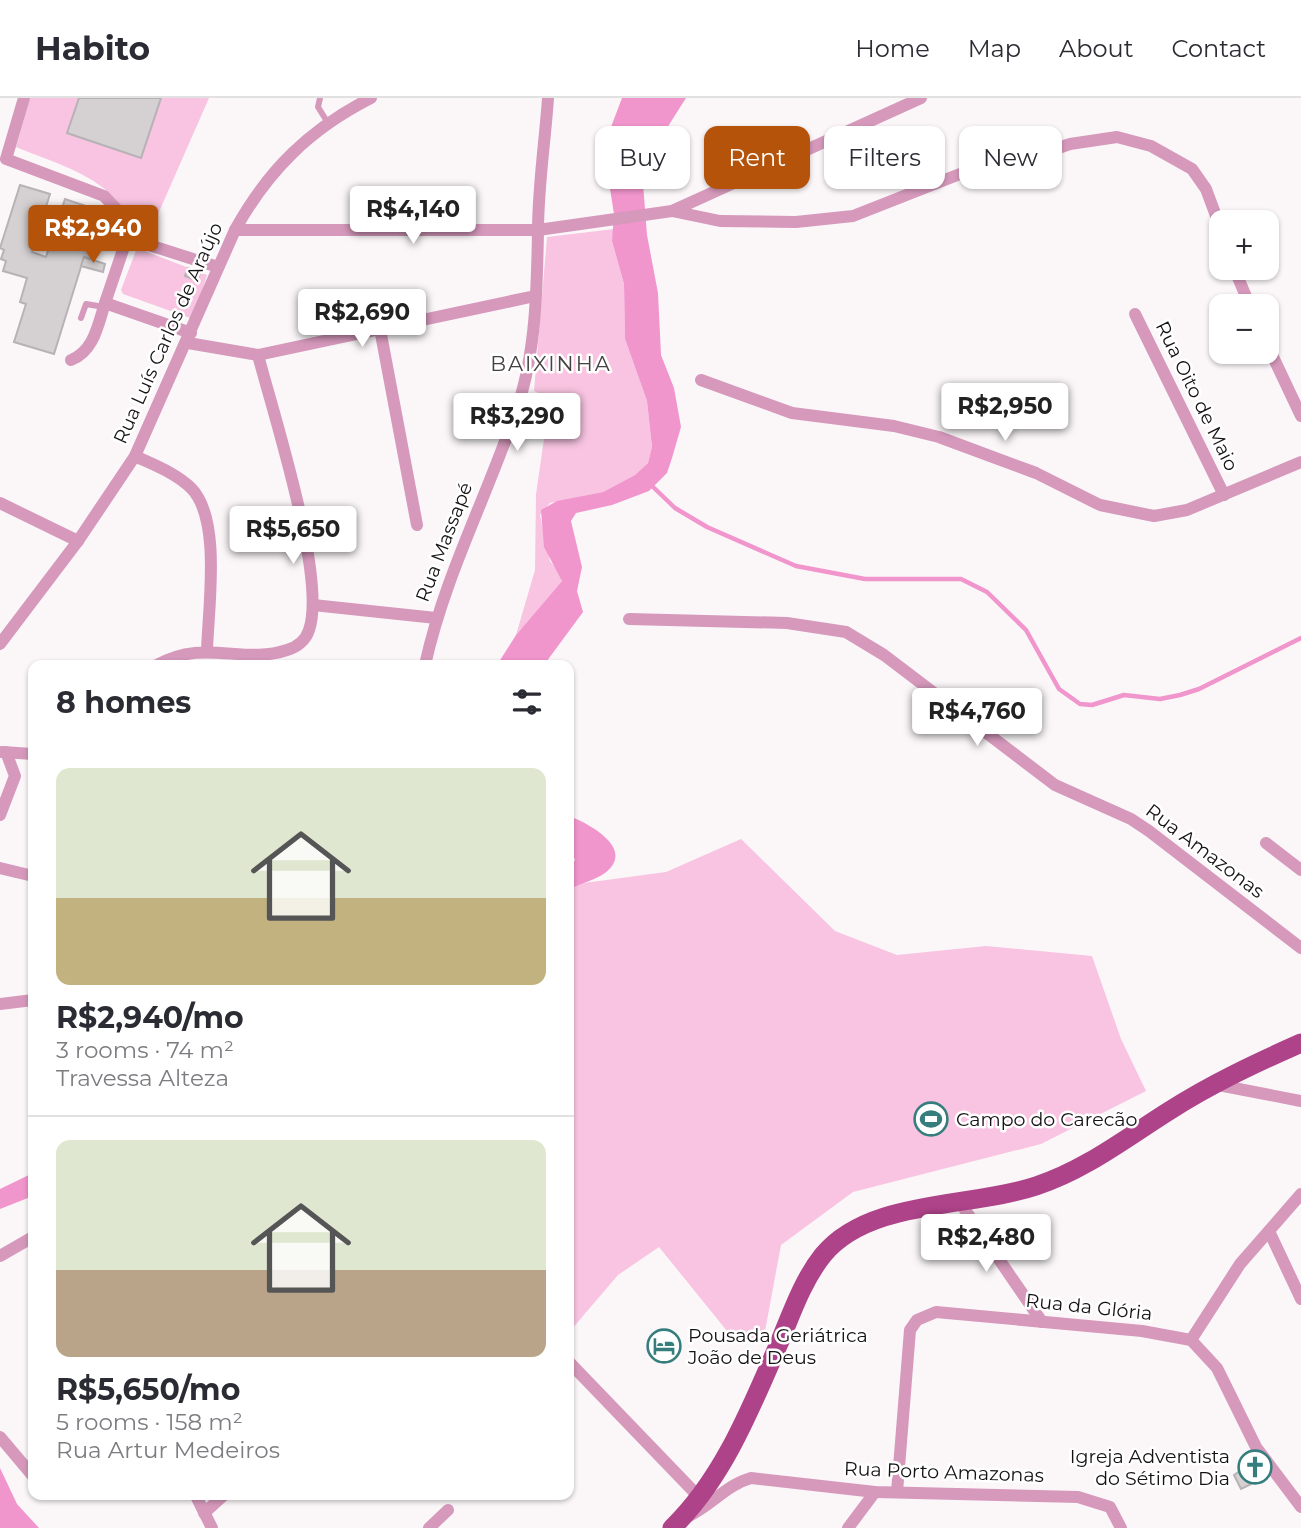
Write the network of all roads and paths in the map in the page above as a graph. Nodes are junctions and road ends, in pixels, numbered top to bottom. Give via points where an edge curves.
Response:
1 (24, 98) edge
2 (320, 98) edge
3 (371, 98) edge
4 (548, 98) edge
5 (922, 98) edge
6 (328, 123) junction
7 (1213, 210) edge
8 (666, 213) junction
9 (235, 230) junction
10 (538, 230) junction
11 (127, 238) junction
12 (218, 267) junction
13 (535, 296) junction
14 (104, 305) junction
15 (1135, 314) dead end
16 (81, 318) dead end
17 (380, 329) junction
18 (189, 338) junction
19 (258, 355) junction
20 (72, 360) dead end
21 (1276, 364) edge
22 (701, 380) dead end
23 (1301, 416) edge
24 (135, 456) junction
25 (1301, 462) edge
26 (1224, 495) junction
27 (0, 503) edge
28 (417, 525) dead end
29 (78, 541) junction
30 (313, 605) junction
31 (436, 618) junction
32 (629, 619) dead end
33 (0, 644) edge
34 (207, 651) junction
35 (272, 659) edge
36 (165, 660) edge
37 (426, 660) edge
38 (3, 752) edge
39 (28, 754) edge
40 (0, 815) edge
41 (1266, 844) dead end
42 (0, 869) edge
43 (1301, 870) edge
44 (28, 875) edge
45 (1301, 948) edge
46 (28, 1001) edge
47 (0, 1004) edge
48 (1301, 1042) edge
49 (1212, 1084) junction
50 (1301, 1101) edge
51 (1301, 1195) edge
52 (961, 1204) junction
53 (1269, 1231) junction
54 (28, 1240) edge
55 (0, 1256) edge
56 (1301, 1299) edge
57 (1042, 1322) junction
58 (1191, 1340) junction
59 (574, 1367) edge
60 (0, 1437) edge
61 (28, 1470) edge
62 (875, 1492) junction
63 (897, 1492) junction
64 (699, 1497) junction
65 (198, 1500) edge
66 (218, 1500) edge
67 (1301, 1507) edge
68 (448, 1510) dead end
69 (204, 1513) junction
70 (676, 1524) edge
71 (212, 1528) edge
72 (429, 1528) edge
73 (848, 1528) edge
74 (1121, 1528) edge

1 - 11 street via 6,159 104,196 124,217
2 - 6 lane via 318,107
3 - 6 street, Rua Luís Carlos de Araújo
4 - 10 street, Rua Massapé
5 - 8 street
6 - 9 street, Rua Luís Carlos de Araújo via 307,137 271,174
7 - 8 street via 1192,169 1151,146 1116,137 984,164 853,216 796,222 730,221
8 - 10 street
9 - 10 street
9 - 12 street, Rua Luís Carlos de Araújo
10 - 13 street, Rua Massapé
11 - 12 street
11 - 14 street
12 - 18 street, Rua Luís Carlos de Araújo
13 - 17 street
13 - 31 street, Rua Massapé via 527,371 518,405
14 - 16 lane via 87,303
14 - 18 street
14 - 20 street via 93,341 82,356
15 - 26 street, Rua Oito de Maio
17 - 19 street
17 - 28 street
18 - 19 street
18 - 24 street, Rua Luís Carlos de Araújo
19 - 30 street via 305,539
21 - 23 street
22 - 26 street via 792,413 894,426 939,437 1125,512 1154,516
24 - 29 street, Rua Luís Carlos de Araújo
24 - 34 street via 183,481 206,510
25 - 26 street
27 - 29 street
29 - 33 street, Rua Luís Carlos de Araújo
30 - 31 street
30 - 35 street via 305,639
31 - 37 street, Rua Massapé
32 - 45 street, Rua Amazonas via 787,624 846,632 884,655 1055,785 1149,831
34 - 35 street
34 - 36 street
38 - 39 street
38 - 40 street via 15,776
41 - 43 street
42 - 44 street
46 - 47 street
48 - 49 main road
49 - 50 street
49 - 52 main road via 1076,1171 1009,1195
51 - 53 street
52 - 57 street
52 - 64 main road via 904,1212 868,1223 823,1255 807,1278 756,1396
53 - 56 street
53 - 58 street via 1222,1290
54 - 55 street
57 - 58 street, Rua da Glória
57 - 63 street, Rua da Glória via 936,1312 917,1320 910,1330
58 - 67 street via 1217,1368 1256,1447
59 - 64 street
60 - 61 street
62 - 63 street, Rua Porto Amazonas
62 - 70 street, Rua Porto Amazonas via 751,1478 732,1485 704,1509
62 - 73 street
63 - 74 street, Rua Porto Amazonas via 1086,1499 1110,1507
64 - 70 main road
65 - 69 street
66 - 69 street
68 - 72 street
69 - 71 street

